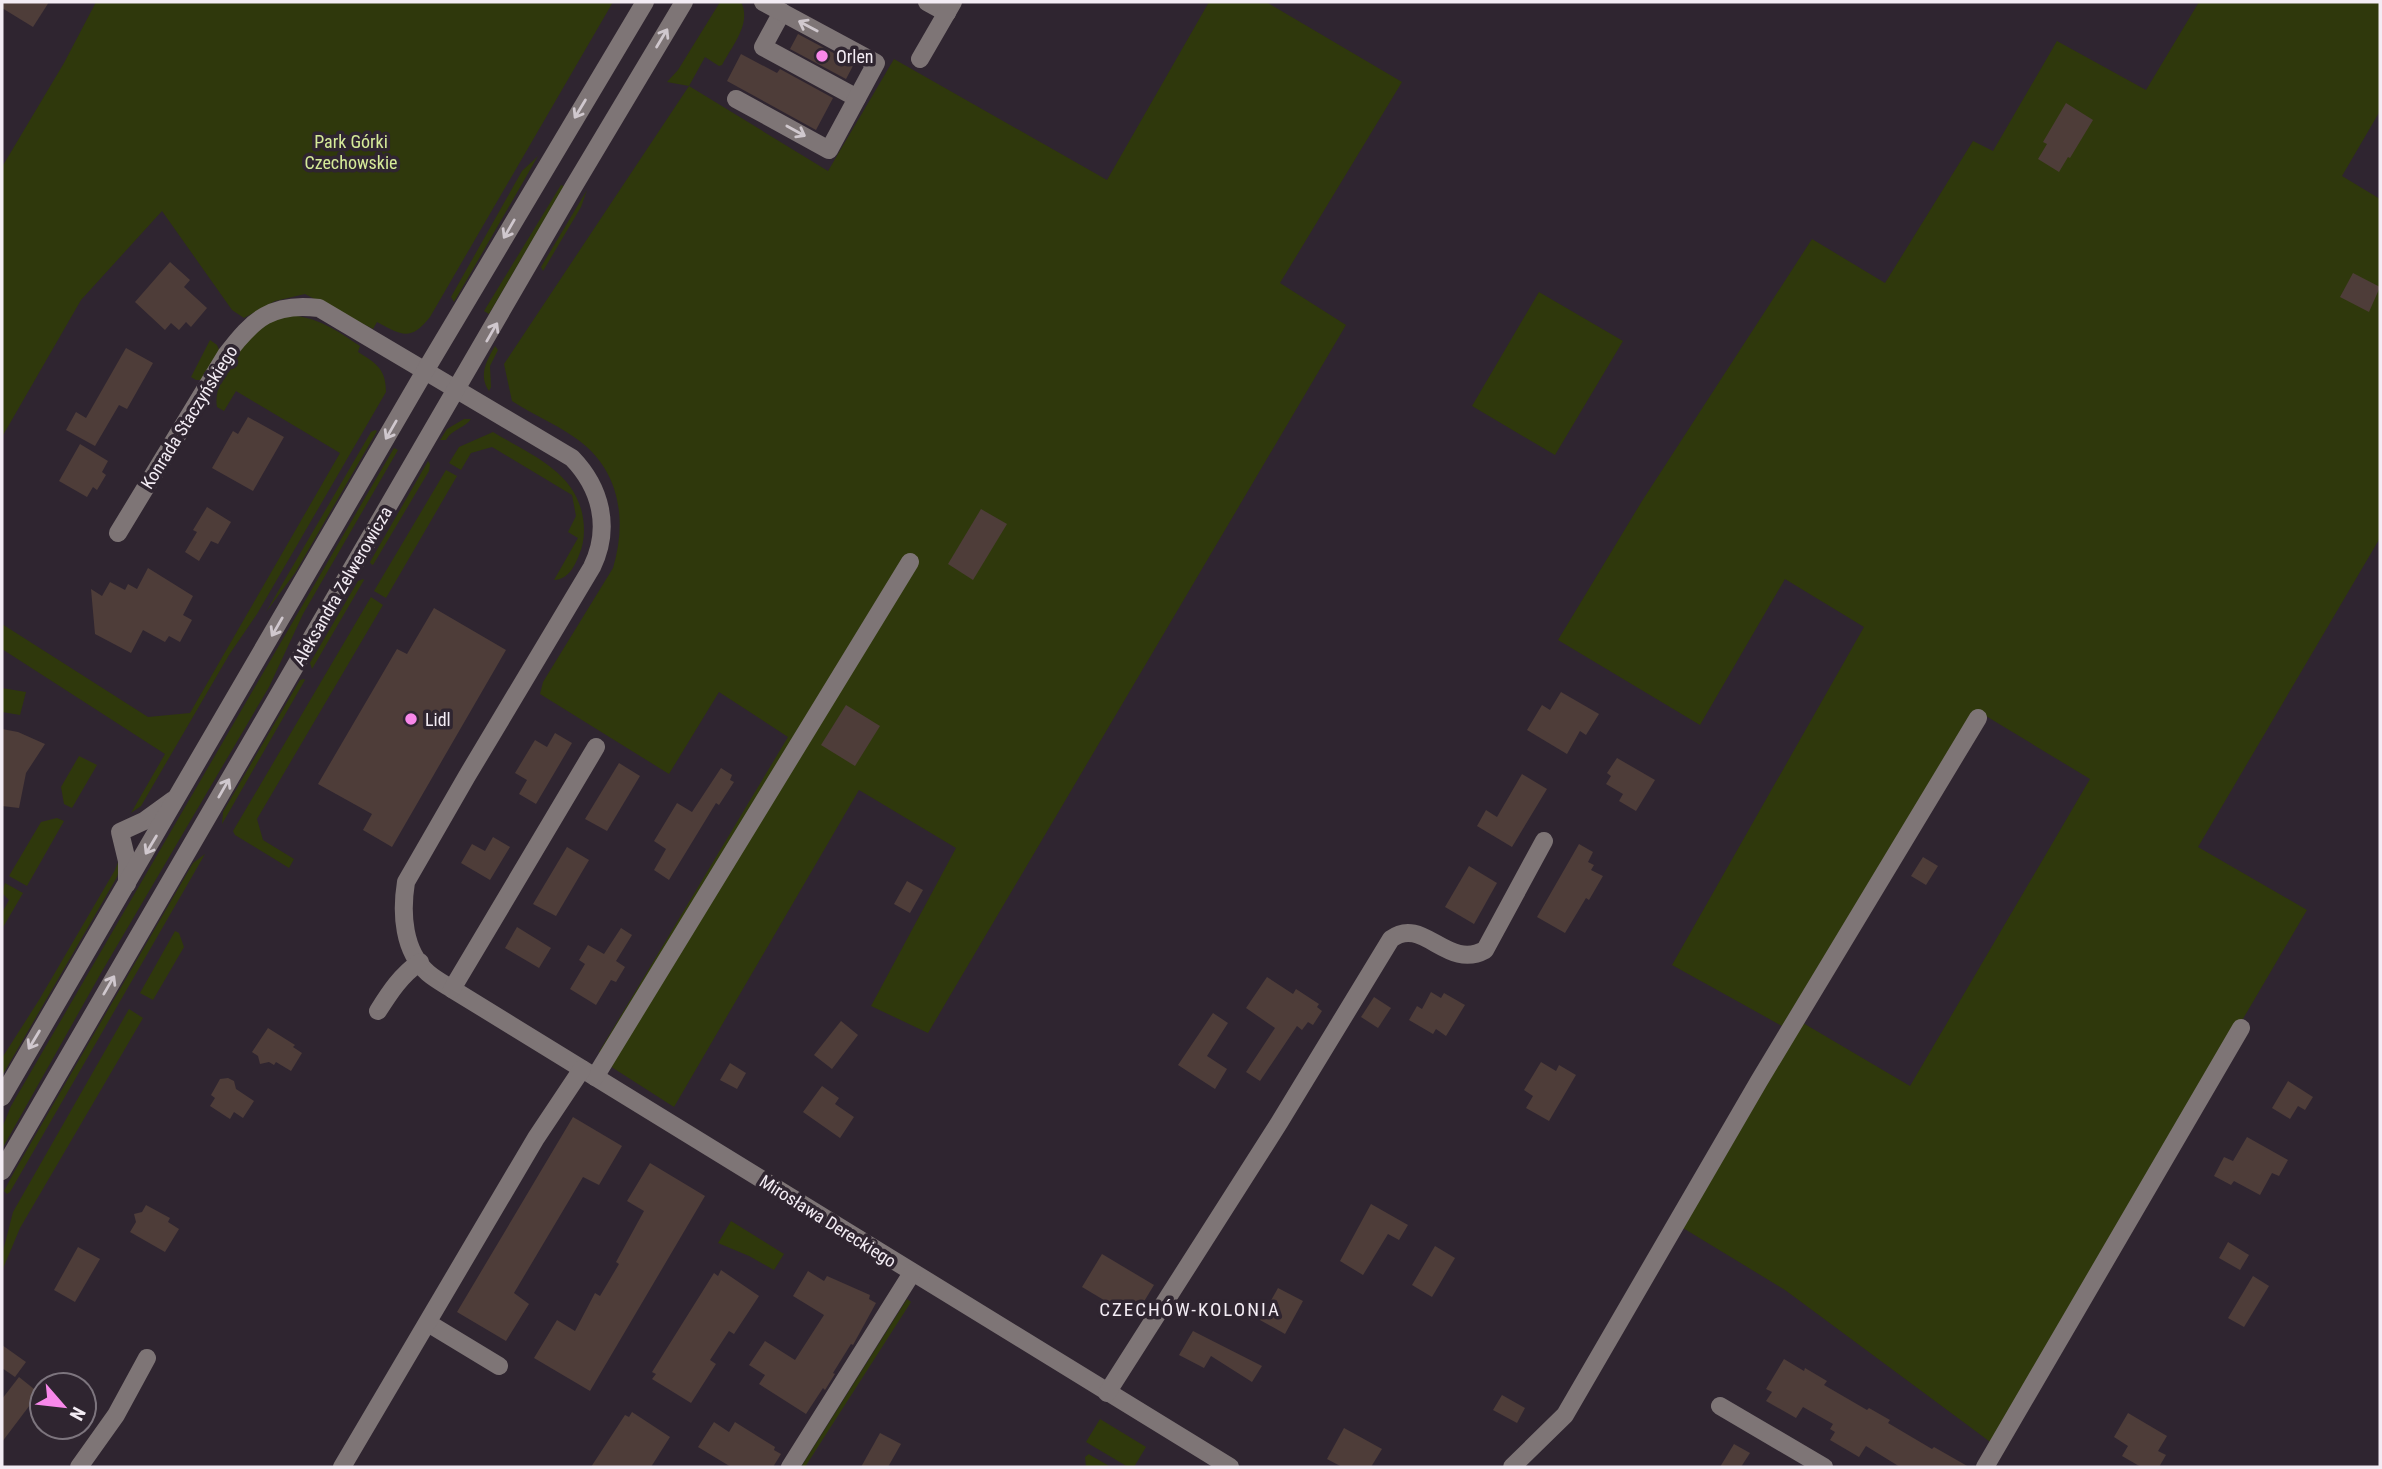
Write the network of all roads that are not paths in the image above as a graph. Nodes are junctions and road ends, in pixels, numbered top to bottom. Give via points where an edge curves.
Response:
1 (645, 2) edge
2 (684, 2) edge
3 (763, 2) edge
4 (927, 2) edge
5 (950, 7) edge
6 (782, 12) junction
7 (920, 60) dead end
8 (857, 97) junction
9 (736, 99) dead end
10 (425, 371) junction
11 (457, 391) junction
12 (118, 533) dead end
13 (910, 562) dead end
14 (1978, 718) dead end
15 (596, 747) dead end
16 (182, 792) junction
17 (1544, 841) dead end
18 (127, 884) junction
19 (424, 967) junction
20 (452, 989) junction
21 (378, 1011) dead end
22 (2241, 1028) dead end
23 (589, 1073) junction
24 (2, 1097) edge
25 (2, 1171) edge
26 (912, 1273) junction
27 (428, 1323) junction
28 (147, 1358) dead end
29 (499, 1366) dead end
30 (1107, 1393) junction
31 (1720, 1406) dead end
32 (79, 1467) edge
33 (342, 1467) edge
34 (790, 1467) edge
35 (1230, 1467) edge
36 (1513, 1467) edge
37 (1824, 1467) edge
38 (1985, 1467) edge

1 -> 10 street, Aleksandra Zelwerowicza
11 -> 2 street, Aleksandra Zelwerowicza
3 - 6 street
4 - 5 street
5 - 7 street
8 -> 6 street via 876,63
6 - 8 street via 763,47
9 -> 8 street via 830,150
10 - 11 street, Konrada Staczyńskiego
10 - 12 street, Konrada Staczyńskiego via 319,308 280,308 258,318 226,355
10 -> 16 street, Aleksandra Zelwerowicza
11 - 19 street, Konrada Staczyńskiego via 572,458 597,495 603,526 593,567 406,882 407,938
25 -> 11 street, Aleksandra Zelwerowicza
13 - 23 street
14 - 36 street via 1564,1415
15 - 20 street
16 -> 18 street, Aleksandra Zelwerowicza
16 - 18 street via 144,821 120,832
17 - 30 street via 1485,950 1474,956 1458,955 1414,933 1399,933 1391,939
18 -> 24 street, Aleksandra Zelwerowicza
19 - 20 street, Mirosława Dereckiego
19 - 21 street via 408,970
20 - 23 street, Mirosława Dereckiego
22 - 38 street
23 - 26 street, Mirosława Dereckiego
23 - 27 street via 536,1138
26 - 30 street, Mirosława Dereckiego
26 - 34 street
27 - 29 street
27 - 33 street
28 - 32 street via 116,1415
30 - 35 street, Mirosława Dereckiego
31 - 37 street

